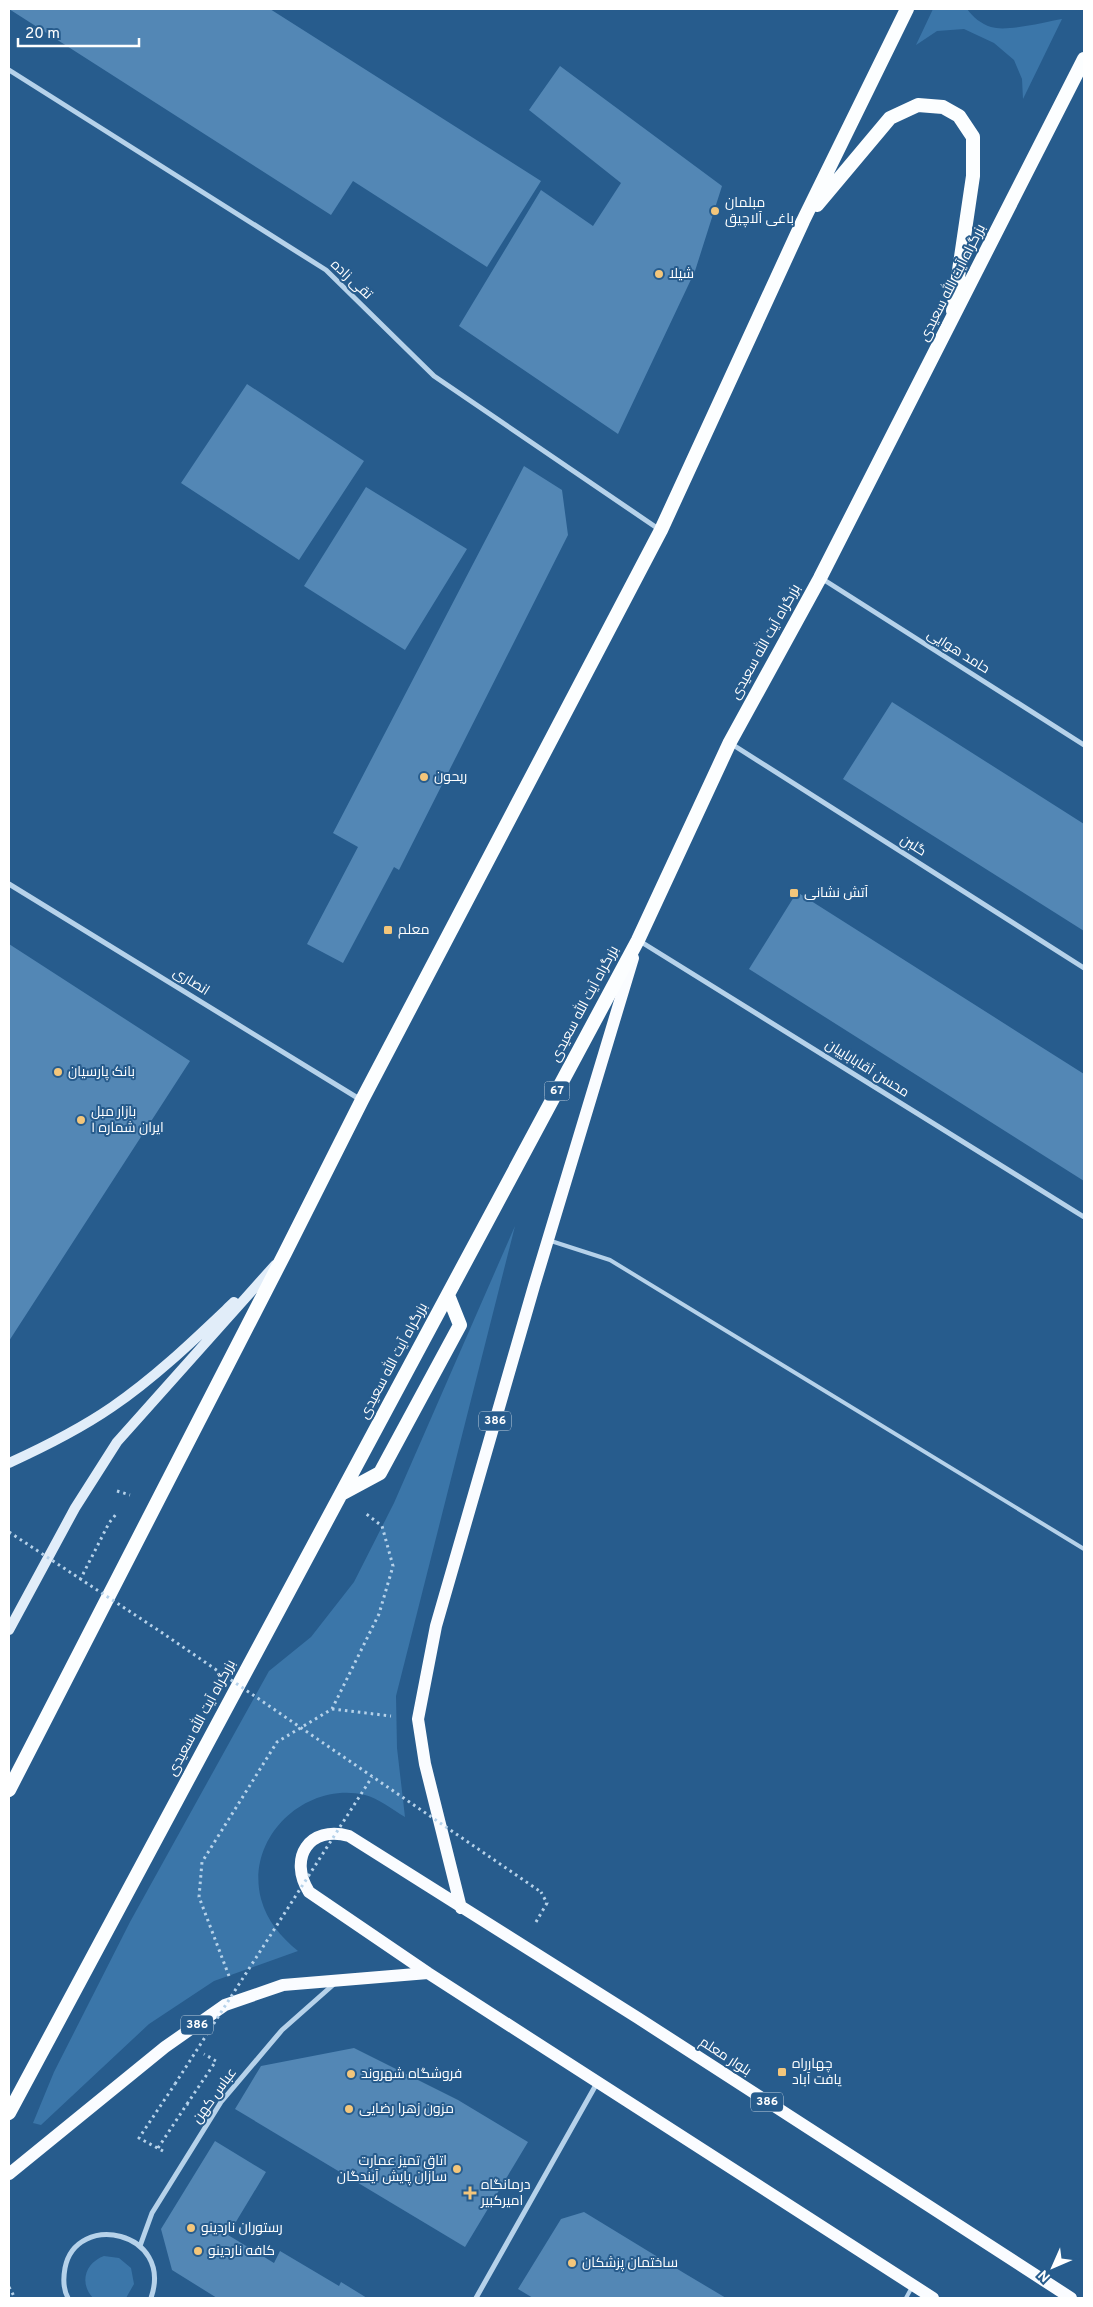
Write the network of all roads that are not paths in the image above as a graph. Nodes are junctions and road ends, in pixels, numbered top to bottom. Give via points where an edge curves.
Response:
1 (907, 9) edge
2 (1084, 59) edge
3 (9, 70) edge
4 (803, 221) junction
5 (951, 324) junction
6 (661, 530) junction
7 (820, 578) junction
8 (730, 742) junction
9 (1084, 745) edge
10 (9, 884) edge
11 (638, 940) junction
12 (1084, 968) edge
13 (362, 1100) junction
14 (1084, 1217) edge
15 (548, 1240) junction
16 (285, 1253) junction
17 (448, 1295) junction
18 (9, 1463) edge
19 (341, 1494) junction
20 (1084, 1549) edge
21 (9, 1630) edge
22 (9, 1790) edge
23 (461, 1908) junction
24 (428, 1973) junction
25 (336, 1982) junction
26 (597, 2083) junction
27 (9, 2113) edge
28 (9, 2174) edge
29 (140, 2246) junction
30 (913, 2286) junction
31 (68, 2298) edge
32 (151, 2298) edge
33 (476, 2298) edge
34 (906, 2298) edge
35 (933, 2298) edge
36 (1071, 2298) edge

1 - 4 highway
2 - 5 highway, بزرگراه آیت الله سعیدی / 67
3 - 6 street, تقی زاده via 326,270 434,376
4 - 5 highway via 890,118 918,105 943,107 959,116 973,137 973,176
4 - 6 highway
5 - 7 highway, بزرگراه آیت الله سعیدی / 67
6 - 13 highway
7 - 8 highway, بزرگراه آیت الله سعیدی / 67
7 - 9 street, حامد هوایی
8 - 11 highway, بزرگراه آیت الله سعیدی / 67
8 - 12 street, گلبن
10 - 13 street, انصاری
11 - 14 street, محسن آقاباباییان
11 - 15 main road, 386
11 - 17 highway, بزرگراه آیت الله سعیدی / 67
13 - 16 highway
15 - 20 lane via 610,1260
15 - 23 main road, 386 via 436,1626 418,1719 425,1764
16 - 18 main road via 172,1360 112,1407 45,1447
16 - 21 main road via 117,1442 75,1508
16 - 22 highway
17 - 19 highway, بزرگراه آیت الله سعیدی / 67
17 - 19 highway via 460,1325 380,1473
19 - 27 highway, بزرگراه آیت الله سعیدی / 67
23 - 24 main road, بلوار معلم via 350,1836 326,1834 306,1847 300,1870 309,1892
23 - 36 main road, بلوار معلم / 386 via 638,2018
24 - 25 main road, 386
24 - 26 main road
25 - 28 main road, 386 via 283,1985 225,2005 165,2047
25 - 29 street, عباس کهن via 282,2030 221,2102 152,2213
26 - 30 main road
26 - 33 street
29 - 31 street via 113,2234 98,2235 85,2241 66,2263 64,2278
29 - 32 street via 155,2272
30 - 34 lane
30 - 35 main road

